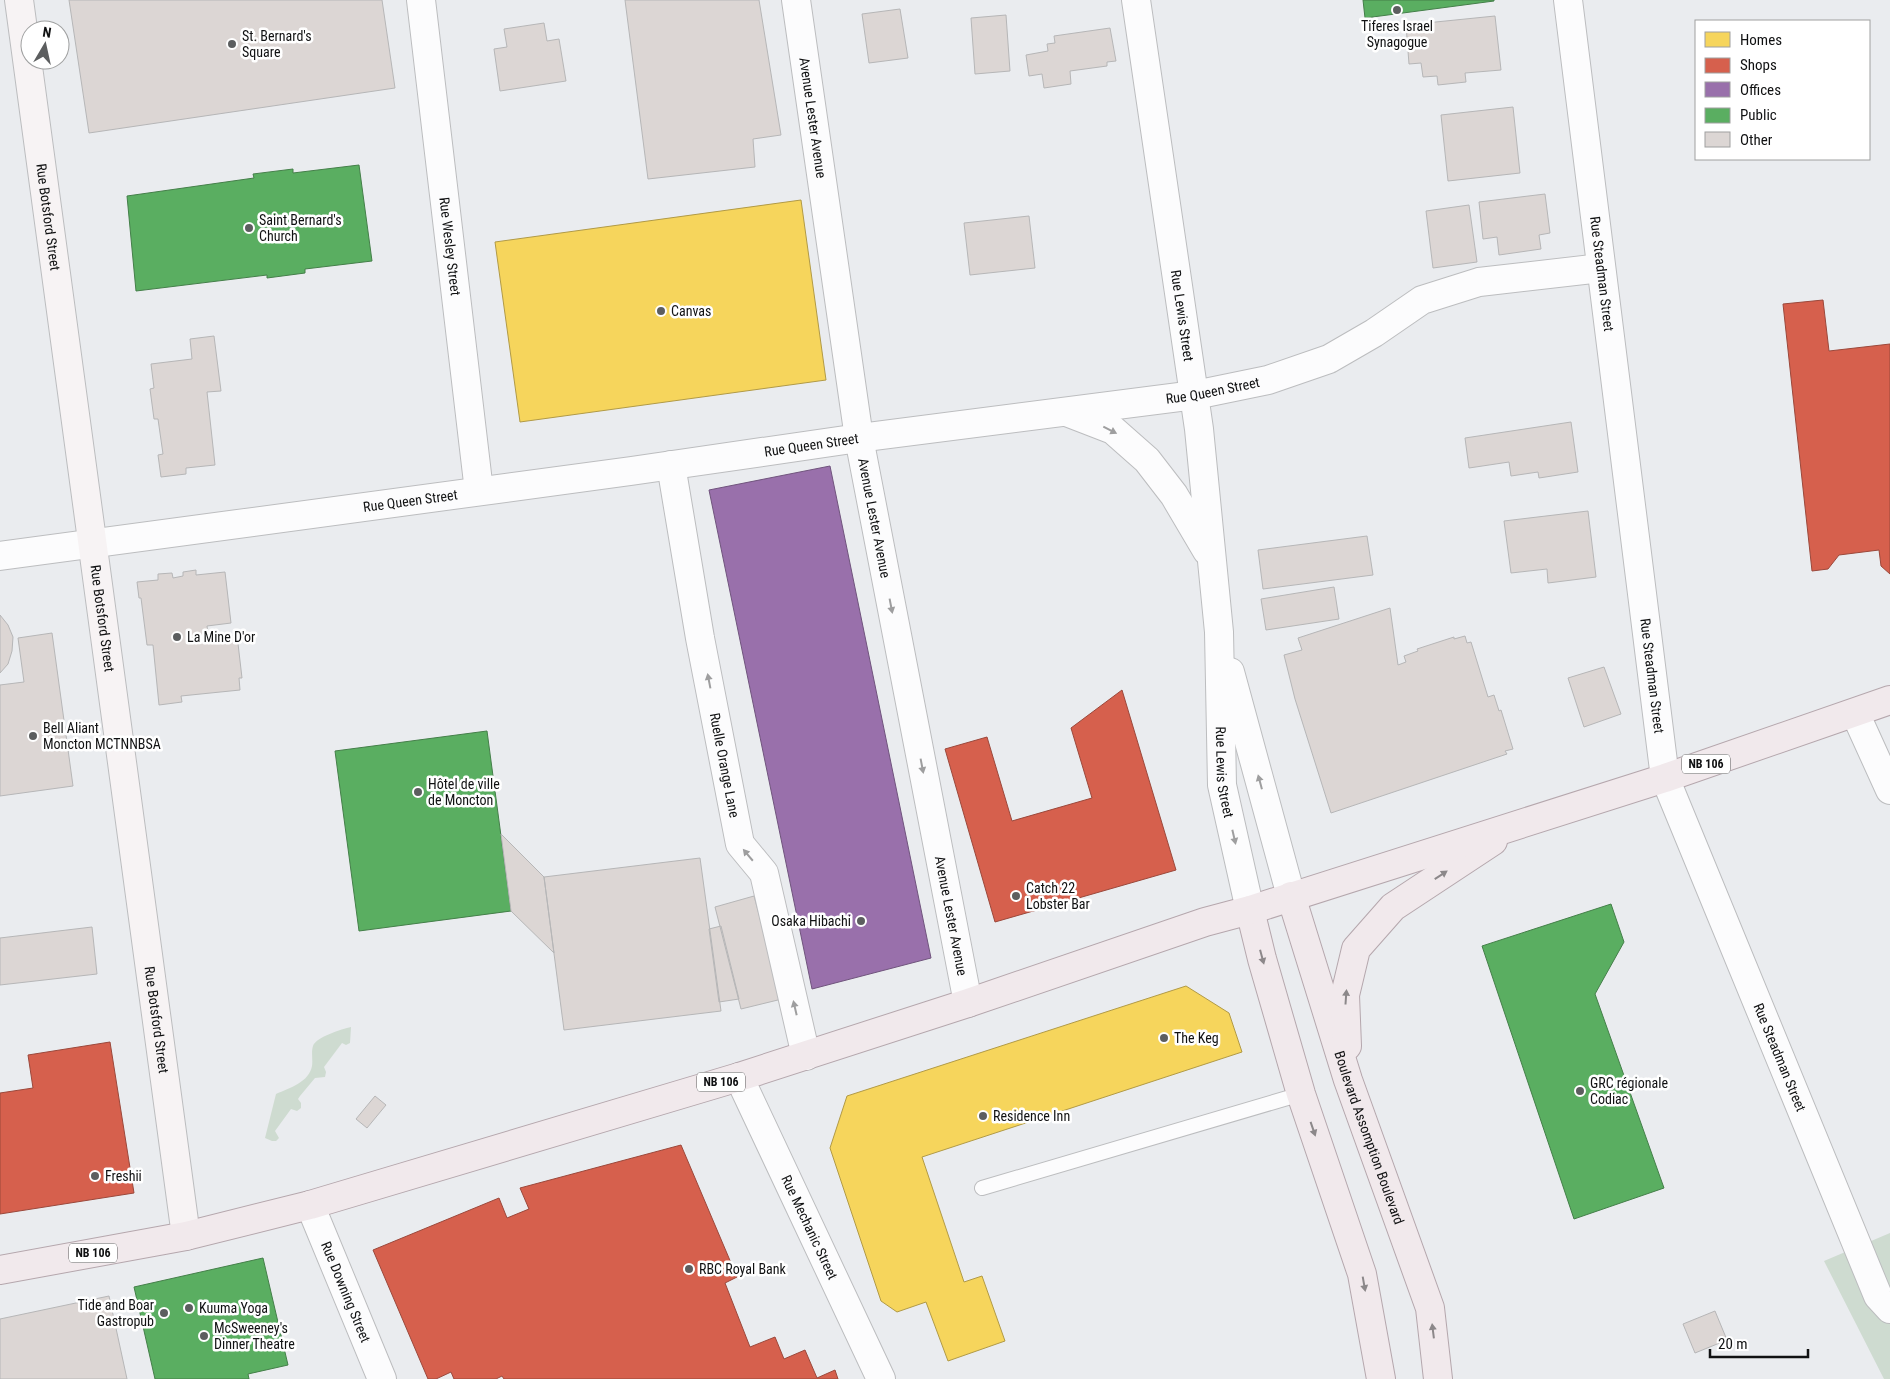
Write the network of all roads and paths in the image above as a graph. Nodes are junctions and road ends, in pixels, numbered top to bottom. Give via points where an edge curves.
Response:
1 (19, 0) edge
2 (421, 0) edge
3 (796, 0) edge
4 (1136, 0) edge
5 (1568, 0) edge
6 (1601, 268) junction
7 (1195, 395) junction
8 (1065, 412) junction
9 (859, 438) junction
10 (671, 465) junction
11 (478, 491) junction
12 (91, 543) junction
13 (0, 556) edge
14 (1212, 559) junction
15 (1220, 632) junction
16 (1890, 700) edge
17 (1855, 714) junction
18 (1665, 778) junction
19 (1890, 790) edge
20 (1522, 822) junction
21 (1291, 896) junction
22 (1250, 910) junction
23 (968, 1004) junction
24 (806, 1056) junction
25 (739, 1077) junction
26 (1348, 1080) junction
27 (1301, 1094) junction
28 (982, 1188) dead end
29 (310, 1205) junction
30 (186, 1236) junction
31 (0, 1270) edge
32 (1890, 1309) edge
33 (382, 1379) edge
34 (881, 1379) edge
35 (1381, 1379) edge
36 (1438, 1379) edge

1 - 12 main road, Rue Botsford Street
2 - 11 street, Rue Wesley Street
3 - 9 street, Avenue Lester Avenue
4 - 7 street, Rue Lewis Street
5 - 6 street, Rue Steadman Street
6 - 7 street, Rue Queen Street via 1479,282 1422,300 1329,359 1268,380
6 - 18 street, Rue Steadman Street
7 - 8 street, Rue Queen Street
7 - 14 street, Rue Lewis Street
8 - 9 street, Rue Queen Street
8 -> 14 street via 1113,430 1147,460 1174,495
9 - 10 street, Rue Queen Street
9 -> 23 street, Avenue Lester Avenue
10 - 11 street, Rue Queen Street
24 -> 10 street, Ruelle Orange Lane via 764,873 740,844
11 - 12 street, Rue Queen Street
12 - 13 street, Rue Queen Street
12 - 30 main road, Rue Botsford Street
14 - 15 street, Rue Lewis Street
21 -> 15 street, Rue Lewis Street
15 -> 22 street, Rue Lewis Street via 1222,785
16 - 17 main road, NB 106
17 - 18 main road, NB 106
17 - 19 street
18 - 20 main road, NB 106
18 - 32 street, Rue Steadman Street via 1878,1296
20 - 21 main road, NB 106
26 -> 20 main road via 1346,995 1356,949 1393,907
21 - 22 main road, NB 106
21 - 26 main road, Boulevard Assomption Boulevard
22 - 23 main road, NB 106 via 1205,922
22 -> 27 main road
23 - 24 main road, NB 106
24 - 25 main road, NB 106
25 - 29 main road, NB 106
25 - 34 street, Rue Mechanic Street
36 -> 26 main road, Boulevard Assomption Boulevard via 1430,1308
27 - 28 lane
27 -> 35 main road via 1362,1274
29 - 30 main road, NB 106
29 - 33 street, Rue Downing Street
30 - 31 main road, NB 106

